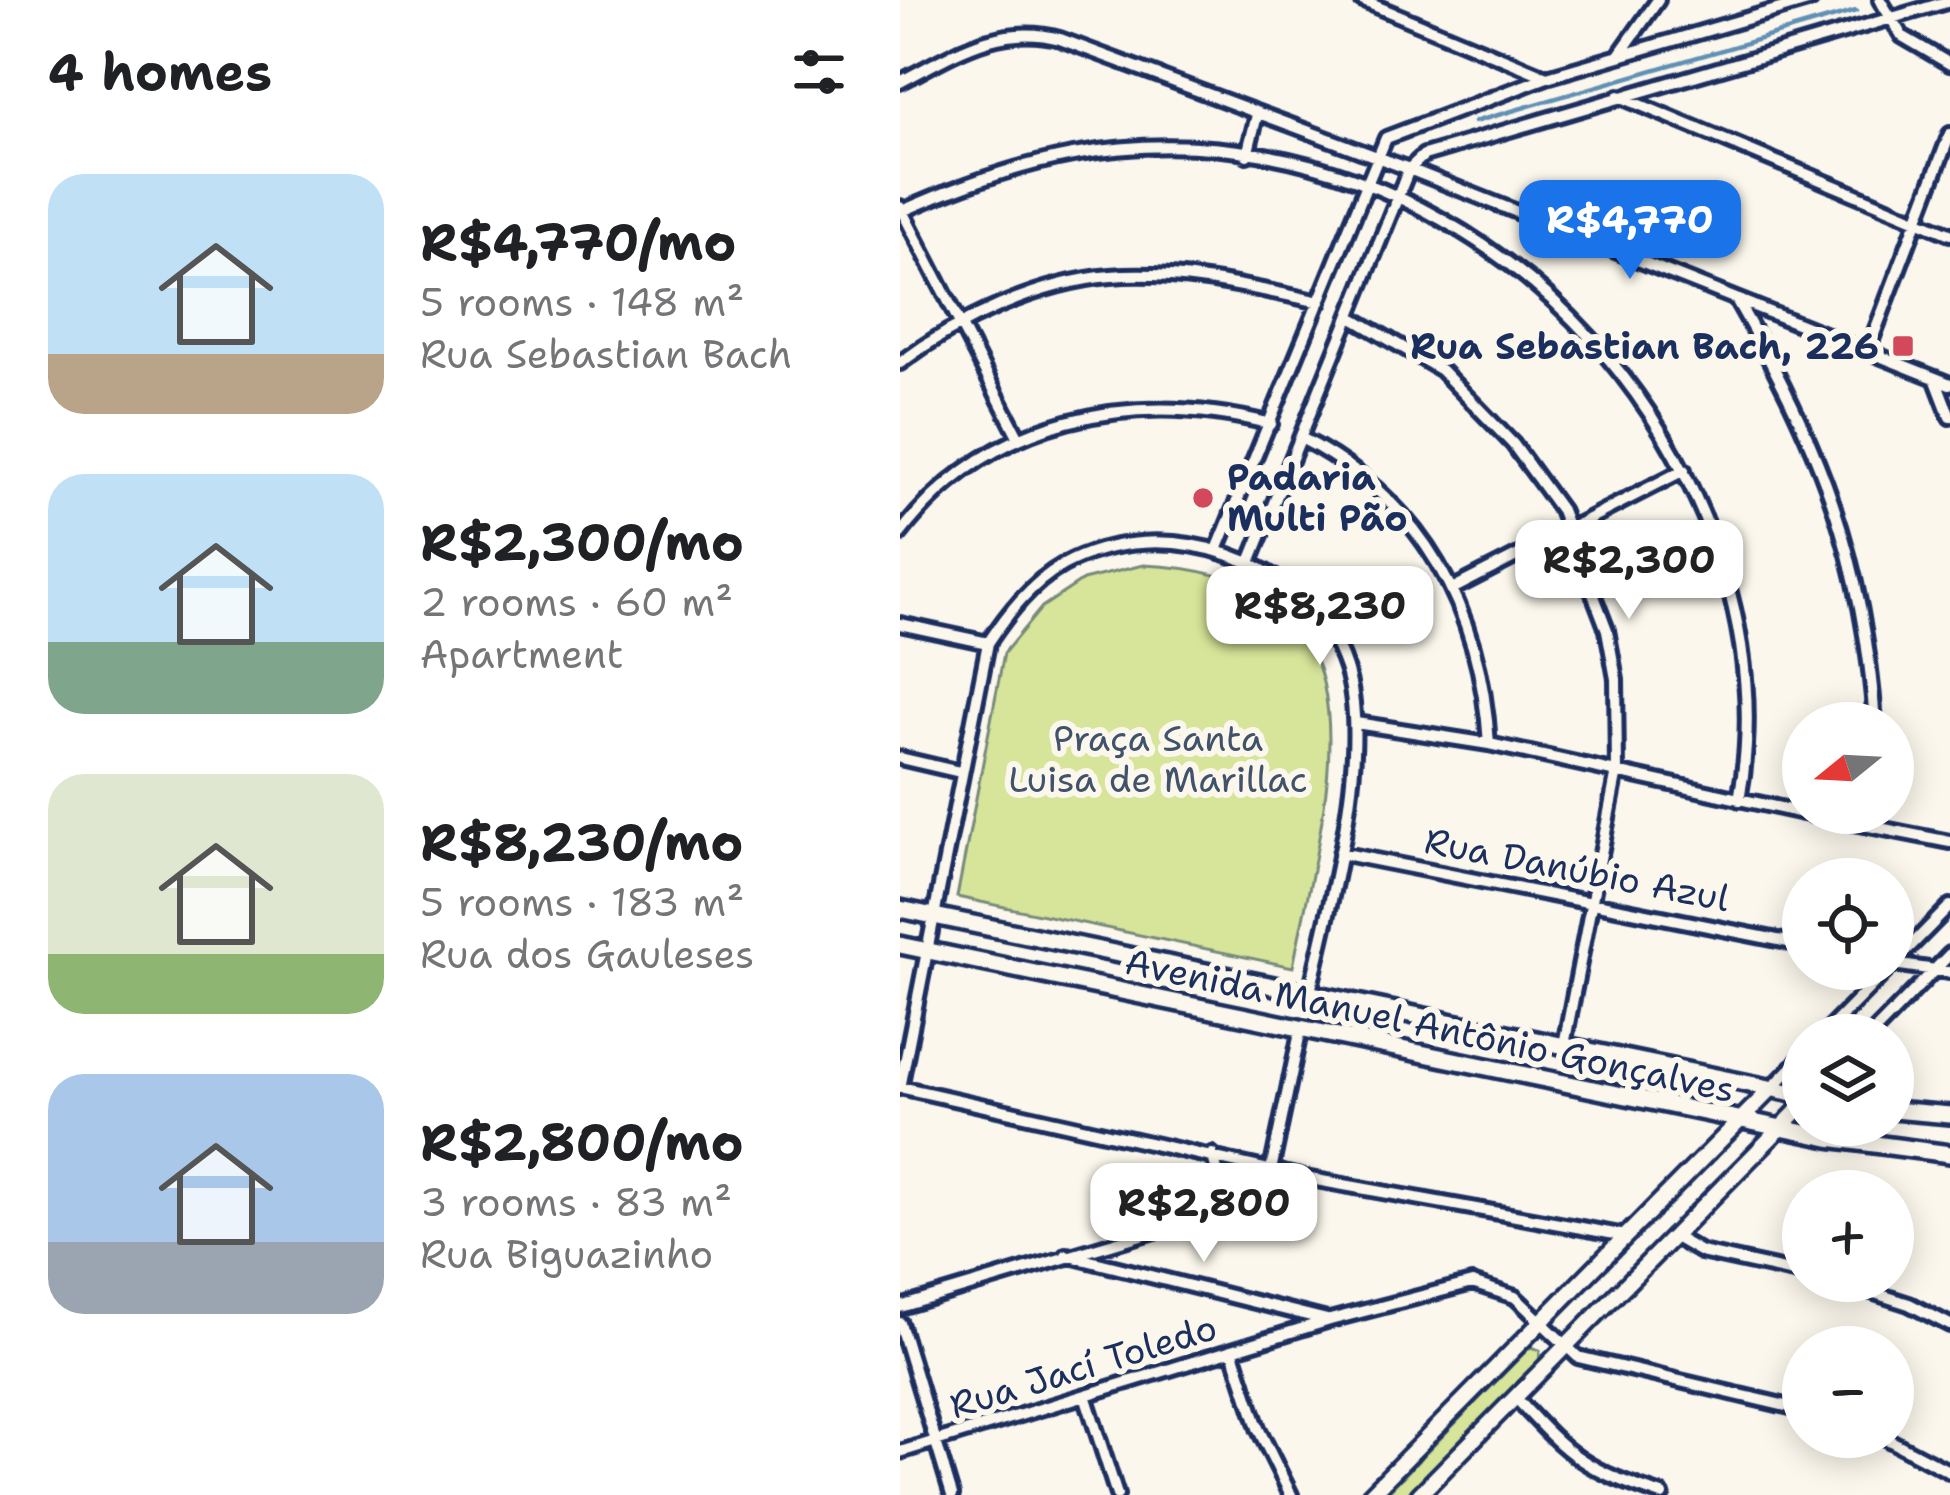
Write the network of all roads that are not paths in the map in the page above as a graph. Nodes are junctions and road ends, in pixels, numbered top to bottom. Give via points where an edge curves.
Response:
1 (1361, 0) edge
2 (1658, 0) edge
3 (1811, 0) edge
4 (1880, 0) edge
5 (1950, 1) edge
6 (1888, 19) junction
7 (1617, 58) junction
8 (1950, 64) edge
9 (1546, 77) junction
10 (900, 82) edge
11 (1619, 96) junction
12 (1256, 115) junction
13 (1950, 134) edge
14 (1247, 155) junction
15 (1376, 159) junction
16 (1409, 170) junction
17 (1367, 187) junction
18 (1397, 201) junction
19 (901, 210) edge
20 (1916, 221) junction
21 (1950, 234) edge
22 (1737, 301) junction
23 (1321, 302) junction
24 (1351, 317) junction
25 (958, 324) junction
26 (1868, 350) junction
27 (900, 363) edge
28 (1935, 378) junction
29 (1950, 384) edge
30 (1950, 418) edge
31 (1271, 424) junction
32 (1019, 438) junction
33 (1301, 438) junction
34 (1684, 470) junction
35 (1571, 530) junction
36 (900, 534) edge
37 (1217, 550) junction
38 (1250, 562) junction
39 (1454, 588) junction
40 (900, 624) edge
41 (988, 644) junction
42 (1874, 702) edge
43 (1356, 724) junction
44 (1489, 744) junction
45 (900, 758) edge
46 (1617, 771) junction
47 (960, 772) junction
48 (1739, 800) junction
49 (1782, 809) edge
50 (1914, 832) edge
51 (1950, 842) edge
52 (1340, 854) junction
53 (1592, 901) junction
54 (1950, 906) edge
55 (900, 909) edge
56 (932, 916) junction
57 (1782, 942) edge
58 (1914, 943) edge
59 (900, 945) edge
60 (924, 950) junction
61 (1950, 954) edge
62 (1914, 969) edge
63 (1933, 971) junction
64 (1950, 972) edge
65 (1867, 990) edge
66 (1310, 992) junction
67 (1844, 1014) edge
68 (1891, 1014) edge
69 (1301, 1028) junction
70 (1564, 1045) junction
71 (1782, 1078) edge
72 (900, 1087) edge
73 (1771, 1089) junction
74 (1782, 1091) edge
75 (1914, 1111) edge
76 (1950, 1115) edge
77 (1737, 1120) junction
78 (1780, 1128) junction
79 (1212, 1154) junction
80 (1950, 1154) edge
81 (1274, 1167) junction
82 (1305, 1178) junction
83 (1266, 1194) junction
84 (1208, 1213) junction
85 (1626, 1236) junction
86 (1122, 1237) junction
87 (1675, 1237) junction
88 (1066, 1255) junction
89 (1118, 1268) junction
90 (1782, 1269) edge
91 (1903, 1302) edge
92 (900, 1307) edge
93 (1281, 1308) junction
94 (1330, 1321) junction
95 (900, 1323) edge
96 (1540, 1323) junction
97 (1950, 1325) edge
98 (1282, 1336) junction
99 (1565, 1349) junction
100 (1233, 1352) junction
101 (1086, 1398) junction
102 (1516, 1399) junction
103 (1782, 1405) edge
104 (936, 1441) junction
105 (900, 1452) edge
106 (1914, 1453) edge
107 (1950, 1472) edge
108 (1433, 1480) junction
109 (952, 1495) edge
110 (1117, 1495) edge
111 (1292, 1495) edge
112 (1370, 1495) edge
113 (1419, 1495) edge
114 (1443, 1495) edge
115 (1662, 1495) edge

1 - 9 street
2 - 7 street
3 - 7 street
4 - 6 street
5 - 6 street
6 - 8 street
6 - 11 street
7 - 9 street
9 - 15 street via 1390,135
10 - 12 street via 978,42 1034,32
11 - 16 street via 1455,142
11 - 20 street
12 - 14 street
12 - 15 street
13 - 20 street
14 - 17 street via 1326,169
14 - 19 street via 1078,154
15 - 16 street
15 - 17 street
16 - 18 street
16 - 22 street
17 - 18 street
17 - 23 street
18 - 24 street
18 - 34 street via 1497,250 1542,286 1610,358
19 - 25 street
20 - 21 street
20 - 26 street
22 - 26 street
22 - 42 street via 1828,482 1853,558
23 - 25 street via 1187,278 1109,276
23 - 31 street
24 - 33 street
24 - 35 street via 1441,370 1525,459
25 - 27 street
25 - 32 street
26 - 28 street
28 - 29 street
28 - 30 street
31 - 32 street via 1211,408 1136,407
31 - 37 street
32 - 36 street via 955,478
33 - 38 street
33 - 39 street via 1384,491
34 - 35 street
34 - 48 street via 1716,547 1742,644 1748,702
35 - 39 street
35 - 46 street via 1607,629
37 - 38 street
37 - 41 street via 1143,544 1063,565 1021,599
38 - 43 street via 1322,623 1347,670
39 - 44 street via 1483,682
40 - 41 street
41 - 47 street
43 - 44 street
43 - 52 street
44 - 46 street
45 - 47 street
46 - 48 street
46 - 53 street
47 - 56 street
48 - 49 street
50 - 51 street
52 - 53 street, Rua Danúbio Azul
52 - 66 street
53 - 57 street, Rua Danúbio Azul
53 - 70 street
54 - 58 street
55 - 56 main road, Avenida Manuel Antônio Gonçalves
56 - 60 street
56 - 66 main road, Avenida Manuel Antônio Gonçalves
59 - 60 main road, Avenida Manuel Antônio Gonçalves
60 - 69 main road, Avenida Manuel Antônio Gonçalves
60 - 72 street
61 - 63 street
62 - 63 street
63 - 64 street
63 - 68 street
65 - 67 street
66 - 70 main road, Avenida Manuel Antônio Gonçalves
69 - 77 main road, Avenida Manuel Antônio Gonçalves
69 - 81 street
70 - 73 main road, Avenida Manuel Antônio Gonçalves
71 - 73 street
72 - 79 street
73 - 74 main road, Avenida Manuel Antônio Gonçalves
73 - 77 street
75 - 76 main road
77 - 78 main road, Avenida Manuel Antônio Gonçalves
77 - 85 street
78 - 80 main road, Avenida Manuel Antônio Gonçalves
78 - 87 street
79 - 81 street
79 - 84 street via 1223,1190
81 - 82 street
81 - 83 street
82 - 83 street
82 - 85 street
83 - 84 street
84 - 86 street
85 - 96 street
86 - 88 street
86 - 89 street via 1112,1248
87 - 90 street via 1701,1252
87 - 99 street
88 - 89 street
88 - 92 street
89 - 93 street
91 - 97 street
93 - 94 street
93 - 98 street
94 - 96 street, Rua Jací Toledo via 1472,1283 1501,1288
94 - 98 street, Rua Jací Toledo
95 - 104 street
96 - 99 street, Rua Jací Toledo
96 - 112 street
98 - 100 street, Rua Jací Toledo
99 - 102 street
99 - 103 street
100 - 101 street, Rua Jací Toledo
100 - 111 street via 1258,1429
101 - 104 street, Rua Jací Toledo
101 - 110 street
102 - 108 street
102 - 115 street via 1588,1468
104 - 105 street, Rua Jací Toledo
104 - 109 street
106 - 107 street
108 - 113 street
108 - 114 street

